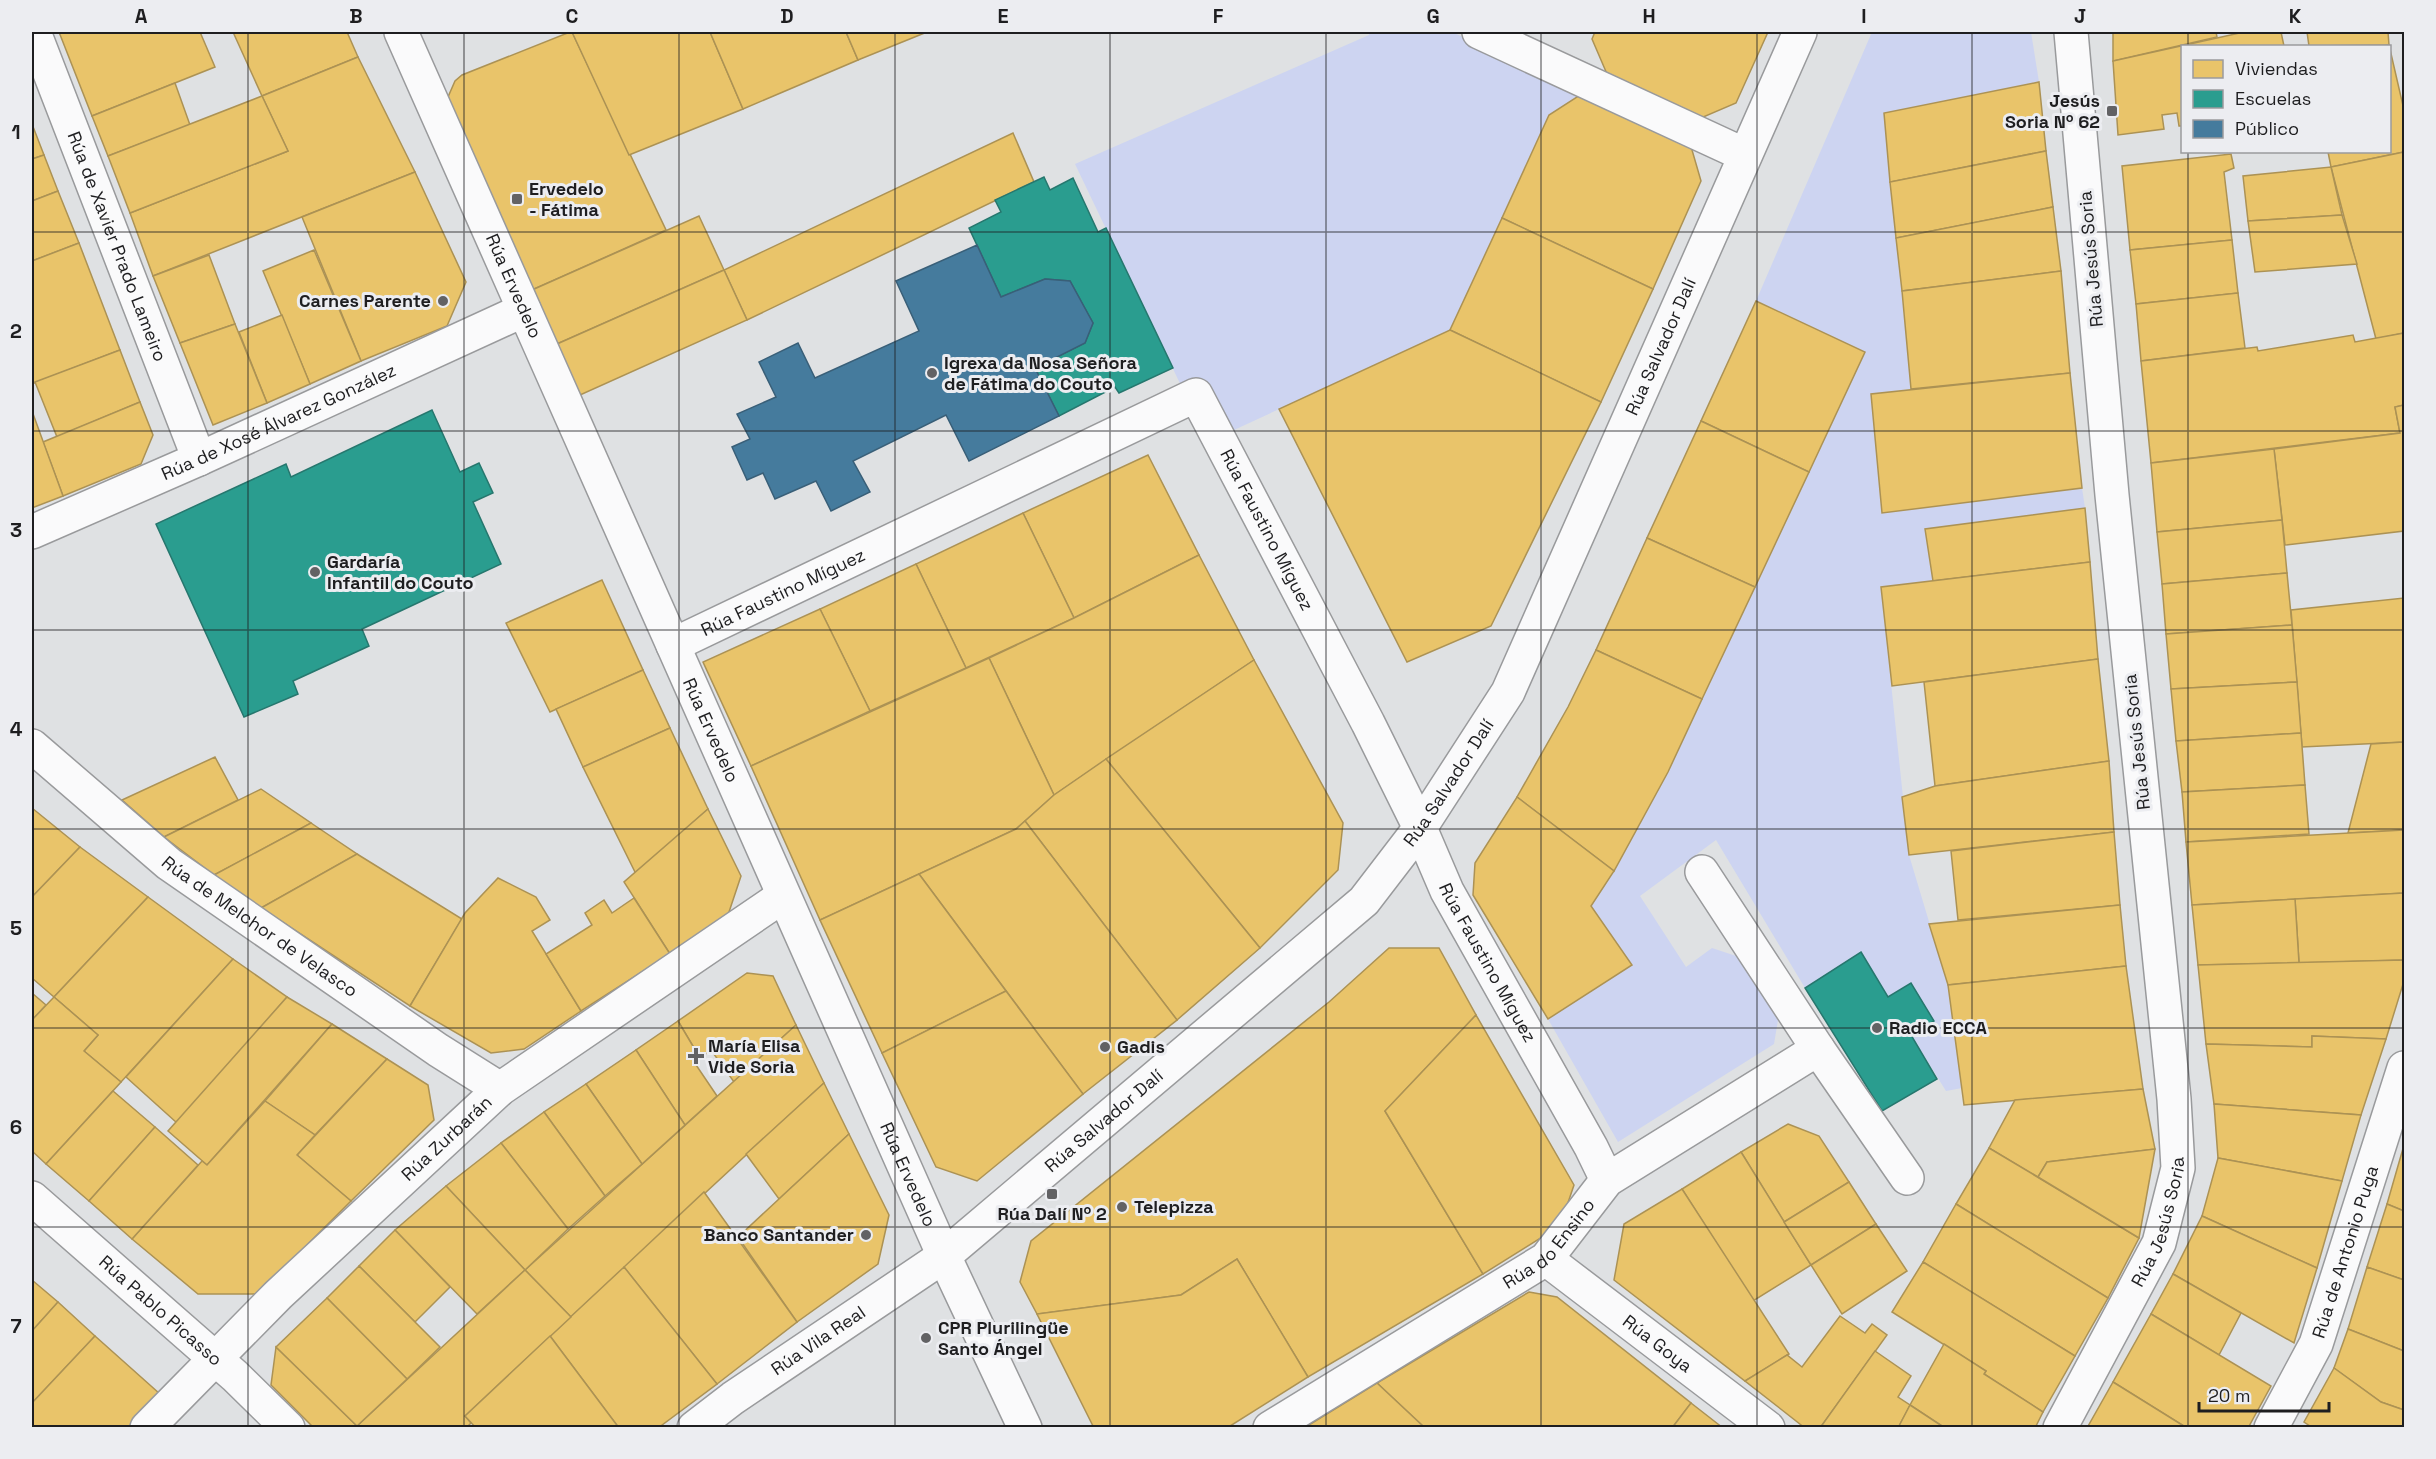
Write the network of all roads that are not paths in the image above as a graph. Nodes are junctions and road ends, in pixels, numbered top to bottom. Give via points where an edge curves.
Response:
1 (34, 32) edge
2 (1479, 32) edge
3 (1800, 32) edge
4 (2071, 32) edge
5 (407, 33) edge
6 (1745, 155) junction
7 (524, 310) junction
8 (199, 459) junction
9 (32, 532) edge
10 (673, 645) junction
11 (32, 746) edge
12 (1420, 828) junction
13 (1702, 872) dead end
14 (783, 896) junction
15 (1818, 1049) junction
16 (2404, 1068) edge
17 (500, 1089) junction
18 (1907, 1178) dead end
19 (1607, 1180) junction
20 (32, 1198) edge
21 (944, 1256) junction
22 (1546, 1259) junction
23 (215, 1358) junction
24 (147, 1428) edge
25 (288, 1428) edge
26 (694, 1428) edge
27 (1025, 1428) edge
28 (1270, 1428) edge
29 (1768, 1428) edge
30 (2060, 1428) edge
31 (2271, 1428) edge

1 - 8 street, Rúa de Xavier Prado Lameiro
2 - 6 street
3 - 6 street, Rúa Salvador Dalí
4 - 30 street, Rúa Jesús Soria via 2178,1168 2159,1242
5 - 7 street, Rúa Ervedelo
6 - 12 street, Rúa Salvador Dalí via 1508,692
7 - 8 street, Rúa de Xosé Álvarez González
7 - 10 street, Rúa Ervedelo
8 - 9 street, Rúa de Xosé Álvarez González
10 - 12 street, Rúa Faustino Míguez via 1196,395
10 - 14 street, Rúa Ervedelo
11 - 17 street, Rúa de Melchor de Velasco via 169,864
12 - 19 street, Rúa Faustino Míguez via 1447,891
12 - 21 street, Rúa Salvador Dalí via 1364,901
13 - 15 street
14 - 17 street, Rúa Zurbarán
14 - 21 street, Rúa Ervedelo
15 - 18 street
15 - 19 street, Rúa do Ensino
16 - 31 street, Rúa de Antonio Puga via 2316,1344
17 - 23 street, Rúa Zurbarán
19 - 22 street, Rúa do Ensino
20 - 23 street, Rúa Pablo Picasso
21 - 26 street, Rúa Vila Real
21 - 27 street, Rúa Ervedelo
22 - 28 street, Rúa do Ensino
22 - 29 street, Rúa Goya
23 - 24 street, Rúa Zurbarán
23 - 25 street, Rúa Pablo Picasso

